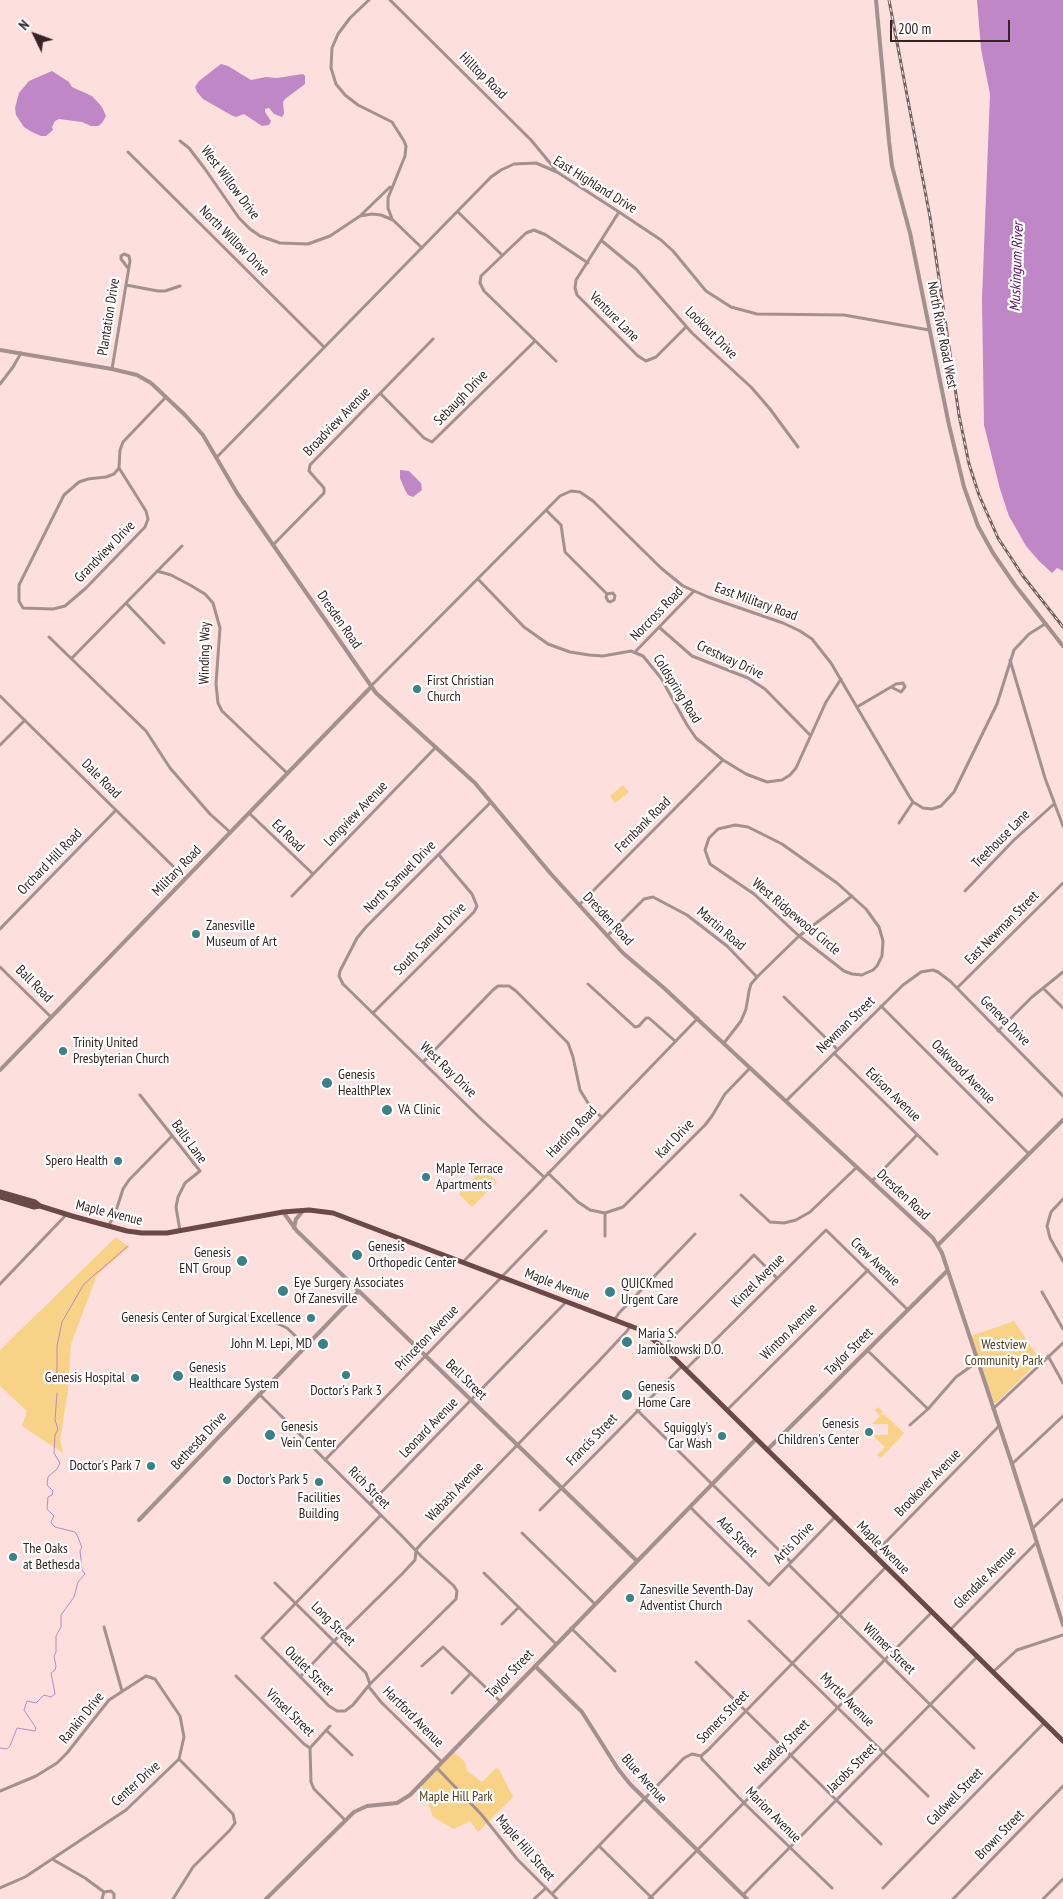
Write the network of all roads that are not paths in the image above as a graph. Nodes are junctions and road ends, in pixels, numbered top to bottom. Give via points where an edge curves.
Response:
1 (369, 0) edge
2 (390, 0) edge
3 (876, 0) edge
4 (180, 141) dead end
5 (128, 152) dead end
6 (557, 172) junction
7 (391, 186) junction
8 (458, 212) junction
9 (620, 212) junction
10 (360, 216) junction
11 (393, 220) junction
12 (602, 241) junction
13 (422, 248) junction
14 (502, 255) junction
15 (588, 263) junction
16 (128, 268) dead end
17 (126, 285) junction
18 (180, 286) dead end
19 (686, 327) junction
20 (929, 330) junction
21 (433, 339) dead end
22 (535, 341) junction
23 (324, 347) junction
24 (0, 350) edge
25 (21, 353) junction
26 (556, 361) dead end
27 (112, 369) junction
28 (0, 384) edge
29 (381, 394) junction
30 (166, 397) junction
31 (798, 447) dead end
32 (216, 458) junction
33 (119, 468) junction
34 (546, 510) junction
35 (273, 545) junction
36 (182, 546) dead end
37 (158, 571) junction
38 (478, 579) junction
39 (694, 591) junction
40 (607, 594) dead end
41 (126, 603) junction
42 (1045, 624) junction
43 (660, 628) junction
44 (49, 637) dead end
45 (164, 644) dead end
46 (1063, 646) edge
47 (636, 652) junction
48 (72, 658) junction
49 (1010, 660) junction
50 (841, 679) junction
51 (371, 687) junction
52 (891, 687) dead end
53 (0, 696) edge
54 (857, 707) junction
55 (25, 720) junction
56 (810, 736) junction
57 (0, 745) edge
58 (436, 747) junction
59 (723, 760) junction
60 (287, 773) junction
61 (491, 802) junction
62 (913, 802) junction
63 (1054, 804) junction
64 (116, 810) junction
65 (249, 813) junction
66 (899, 823) dead end
67 (1063, 826) edge
68 (230, 832) junction
69 (439, 854) junction
70 (313, 874) junction
71 (185, 878) junction
72 (1063, 883) edge
73 (965, 891) dead end
74 (292, 896) dead end
75 (852, 896) junction
76 (579, 905) junction
77 (0, 929) edge
78 (607, 936) junction
79 (799, 936) junction
80 (0, 967) edge
81 (926, 970) joint
82 (1063, 972) edge
83 (339, 976) joint
84 (757, 977) junction
85 (588, 984) dead end
86 (956, 988) junction
87 (1043, 988) junction
88 (784, 997) dead end
89 (881, 1006) junction
90 (1063, 1008) edge
91 (373, 1012) junction
92 (51, 1017) junction
93 (698, 1018) junction
94 (998, 1030) junction
95 (676, 1041) junction
96 (724, 1043) junction
97 (835, 1051) junction
98 (423, 1062) junction
99 (750, 1068) junction
100 (0, 1070) edge
101 (140, 1095) dead end
102 (1063, 1096) edge
103 (786, 1101) junction
104 (602, 1118) junction
105 (1063, 1120) edge
106 (917, 1135) junction
107 (172, 1136) junction
108 (937, 1154) dead end
109 (1029, 1154) junction
110 (857, 1167) junction
111 (548, 1173) junction
112 (544, 1177) junction
113 (872, 1181) junction
114 (0, 1192) edge
115 (741, 1195) dead end
116 (0, 1197) edge
117 (1063, 1199) edge
118 (40, 1206) junction
119 (304, 1210) junction
120 (283, 1212) junction
121 (66, 1214) junction
122 (605, 1214) junction
123 (114, 1217) junction
124 (108, 1226) junction
125 (294, 1228) junction
126 (118, 1229) junction
127 (826, 1230) joint
128 (180, 1231) junction
129 (546, 1231) dead end
130 (695, 1234) dead end
131 (605, 1236) dead end
132 (938, 1245) junction
133 (1063, 1261) edge
134 (463, 1262) junction
135 (868, 1270) junction
136 (947, 1271) junction
137 (501, 1276) junction
138 (776, 1278) junction
139 (0, 1284) edge
140 (359, 1291) junction
141 (1042, 1292) dead end
142 (567, 1301) junction
143 (908, 1310) junction
144 (216, 1316) dead end
145 (615, 1319) junction
146 (631, 1325) junction
147 (1063, 1329) edge
148 (1063, 1342) edge
149 (305, 1345) junction
150 (663, 1347) junction
151 (867, 1350) junction
152 (425, 1356) junction
153 (1048, 1356) junction
154 (977, 1362) junction
155 (684, 1367) junction
156 (1063, 1383) edge
157 (259, 1394) junction
158 (471, 1400) junction
159 (928, 1409) junction
160 (993, 1409) junction
161 (637, 1410) junction
162 (726, 1410) junction
163 (1063, 1416) edge
164 (910, 1425) dead end
165 (999, 1426) junction
166 (756, 1438) junction
167 (517, 1445) junction
168 (767, 1450) junction
169 (325, 1460) junction
170 (1012, 1464) junction
171 (712, 1484) junction
172 (561, 1488) junction
173 (1063, 1498) edge
174 (370, 1504) junction
175 (690, 1507) junction
176 (540, 1510) dead end
177 (380, 1515) junction
178 (835, 1517) junction
179 (138, 1520) dead end
180 (1032, 1529) junction
181 (522, 1532) dead end
182 (1036, 1542) junction
183 (416, 1550) junction
184 (873, 1555) junction
185 (637, 1561) junction
186 (790, 1564) junction
187 (886, 1567) junction
188 (484, 1573) dead end
189 (275, 1582) dead end
190 (769, 1584) joint
191 (295, 1602) junction
192 (595, 1604) junction
193 (519, 1607) junction
194 (932, 1612) junction
195 (839, 1615) junction
196 (749, 1620) dead end
197 (502, 1624) dead end
198 (1063, 1625) edge
199 (104, 1626) dead end
200 (571, 1628) junction
201 (950, 1630) junction
202 (1063, 1636) edge
203 (335, 1641) junction
204 (556, 1644) junction
205 (977, 1657) junction
206 (885, 1660) junction
207 (696, 1662) dead end
208 (792, 1662) junction
209 (422, 1666) dead end
210 (535, 1666) junction
211 (616, 1671) dead end
212 (993, 1672) junction
213 (472, 1673) junction
214 (236, 1676) dead end
215 (300, 1677) junction
216 (370, 1686) junction
217 (122, 1691) junction
218 (452, 1693) dead end
219 (500, 1701) junction
220 (930, 1704) junction
221 (838, 1708) junction
222 (746, 1711) junction
223 (1044, 1723) junction
224 (330, 1726) dead end
225 (326, 1730) junction
226 (1063, 1741) edge
227 (310, 1748) junction
228 (974, 1748) dead end
229 (883, 1752) junction
230 (352, 1755) dead end
231 (790, 1755) junction
232 (701, 1756) junction
233 (179, 1759) junction
234 (442, 1762) junction
235 (436, 1768) junction
236 (1063, 1786) edge
237 (0, 1791) edge
238 (928, 1796) dead end
239 (646, 1799) junction
240 (837, 1800) junction
241 (744, 1802) junction
242 (345, 1820) junction
243 (881, 1844) dead end
244 (599, 1846) junction
245 (789, 1848) junction
246 (698, 1850) junction
247 (52, 1859) junction
248 (1063, 1879) edge
249 (0, 1888) edge
250 (546, 1888) junction
251 (832, 1888) dead end
252 (883, 1888) dead end
253 (104, 1892) junction
254 (552, 1894) junction
255 (743, 1895) junction
256 (651, 1898) edge
257 (102, 1899) edge
258 (114, 1899) edge
259 (172, 1899) edge
260 (266, 1899) edge
261 (534, 1899) edge
262 (557, 1899) edge
263 (747, 1899) edge
264 (953, 1899) edge
265 (1043, 1899) edge

1 - 7 street via 338,34 332,48 331,68 336,84 345,95 392,122 400,132 406,146 405,156
2 - 6 street, Hilltop Road via 531,140
3 - 20 street, North River Road West via 891,158
4 - 10 street, West Willow Drive via 190,148 239,218 254,233 268,239 308,244 330,236
5 - 23 street, North Willow Drive
6 - 8 street, East Highland Drive via 536,163 508,166 494,174
6 - 9 street, East Highland Drive
7 - 10 street, West Willow Drive
7 - 11 street via 387,203
8 - 13 street, East Highland Drive
8 - 14 street
9 - 12 street, Venture Lane
9 - 20 street, East Highland Drive via 661,240 706,291 730,307 757,314 844,315
10 - 11 street via 381,215
11 - 13 street
12 - 15 street, Venture Lane
12 - 19 street, Lookout Drive via 636,269
13 - 23 street, East Highland Drive
14 - 15 street via 526,233 534,230
14 - 22 street via 483,273 480,283 484,291
15 - 19 street, Venture Lane via 576,280 577,295 640,358 653,359
16 - 17 street, Plantation Drive
17 - 18 street via 158,291
17 - 27 street, Plantation Drive
19 - 31 street, Lookout Drive via 765,403
20 - 42 street, North River Road West via 953,446 974,516 1004,569
21 - 29 street, Broadview Avenue
22 - 26 street
22 - 29 street, Sebaugh Drive via 432,442 424,438
23 - 32 street, East Highland Drive
24 - 25 street, Dresden Road
25 - 27 street, Dresden Road
25 - 28 street
27 - 30 street, Dresden Road via 142,377
29 - 35 street, Broadview Avenue via 310,465 309,471 324,488 324,493
30 - 32 street, Dresden Road via 200,430
30 - 33 street via 123,442
32 - 35 street, Dresden Road
33 - 33 street, Grandview Drive via 110,476 79,482 64,494 19,585 21,606 43,610 65,606 147,523 147,515
34 - 38 street, East Military Road
34 - 39 street, East Military Road via 565,492 584,494 666,573
34 - 40 street via 561,525 565,552
35 - 51 street, Dresden Road
36 - 37 street
37 - 41 street
37 - 60 street, Winding Way via 190,585 213,603 220,628 216,684 218,703 222,711
38 - 47 street, Coldspring Road via 524,627 555,647 604,656
38 - 51 street, East Military Road
39 - 43 street, Norcross Road
39 - 50 street, East Military Road via 800,631 823,651
41 - 45 street
41 - 48 street
42 - 46 street, North River Road West
42 - 49 street via 1023,639
43 - 47 street, Norcross Road
43 - 56 street, Crestway Drive via 692,656 748,678 765,689
44 - 48 street
47 - 59 street, Coldspring Road via 653,666 692,732
48 - 68 street via 146,730 170,768
49 - 62 street via 997,704 954,792 936,808 923,808
49 - 63 street
50 - 54 street, East Military Road
50 - 56 street, Coldspring Road
51 - 58 street, Dresden Road
51 - 60 street, Military Road
52 - 54 street
53 - 55 street, Dale Road
54 - 62 street, East Military Road
55 - 57 street
55 - 64 street, Dale Road
56 - 59 street, Coldspring Road via 796,768 777,782 757,779
58 - 61 street, Dresden Road
58 - 70 street, Longview Avenue
59 - 76 street, Fernbank Road
60 - 65 street, Military Road
61 - 69 street, North Samuel Drive
61 - 76 street, Dresden Road
62 - 66 street
63 - 67 street
63 - 73 street, Treehouse Lane
64 - 71 street, Dale Road
64 - 77 street, Orchard Hill Road
65 - 68 street, Military Road
65 - 70 street, Ed Road
68 - 71 street, Military Road
69 - 83 street, North Samuel Drive via 361,932
69 - 91 street, South Samuel Drive via 472,894 477,906
70 - 74 street, Longview Avenue
71 - 92 street, Military Road
72 - 86 street, East Newman Street
75 - 79 street
75 - 79 street, West Ridgewood Circle via 866,908 883,941 880,962 873,970 862,975 848,974
75 - 79 street, West Ridgewood Circle via 806,860 755,831 742,826 728,826 711,834 704,850 710,864 759,898
76 - 78 street, Dresden Road
78 - 84 street, Martin Road via 644,900 653,897 702,926
78 - 93 street, Dresden Road
79 - 84 street
80 - 92 street, Ball Road
81 - 86 street, Geneva Drive via 938,972
81 - 89 street, Newman Street via 903,985
82 - 87 street
83 - 91 street, West Ray Drive via 343,984
84 - 96 street via 749,991 742,1021
85 - 95 street via 634,1027 649,1018
86 - 94 street, Geneva Drive
87 - 90 street
87 - 94 street
88 - 97 street, Edison Avenue
89 - 97 street, Newman Street
89 - 109 street, Oakwood Avenue
91 - 98 street, West Ray Drive
92 - 100 street, Military Road
93 - 95 street, Harding Road
93 - 96 street, Dresden Road
94 - 102 street, Geneva Drive
95 - 104 street, Harding Road
96 - 99 street, Dresden Road
97 - 103 street, Newman Street
97 - 106 street, Edison Avenue
98 - 104 street via 492,990 509,986 566,1040 574,1056 580,1090
98 - 112 street, West Ray Drive
99 - 103 street, Dresden Road
99 - 122 street, Karl Drive via 724,1094 708,1121 635,1197 623,1207
101 - 107 street, Balls Lane
103 - 110 street, Dresden Road
104 - 111 street, Harding Road
105 - 109 street
106 - 108 street, Edison Avenue
106 - 113 street
107 - 123 street via 129,1180
107 - 128 street, Balls Lane via 200,1171 185,1183 178,1197 176,1207
109 - 132 street
110 - 113 street, Dresden Road
110 - 115 street via 810,1212 784,1224 770,1222
111 - 112 street, Harding Road
111 - 122 street via 582,1205
112 - 134 street, Harding Road
113 - 132 street, Dresden Road
114 - 118 main road, Maple Avenue
116 - 118 main road, Maple Avenue
117 - 133 street via 1051,1212 1047,1226
118 - 121 main road, Maple Avenue
119 - 120 main road, Maple Avenue
119 - 125 street via 296,1219
119 - 134 main road, Maple Avenue via 333,1213
120 - 125 street, Bell Street
120 - 128 main road, Maple Avenue
121 - 124 main road, Maple Avenue
121 - 139 street
122 - 131 street
123 - 124 street
123 - 126 street
124 - 126 main road, Maple Avenue
125 - 140 street, Bell Street
126 - 128 main road, Maple Avenue via 150,1234
127 - 135 street, Crew Avenue
127 - 138 street, Kinzel Avenue
129 - 137 street, Princeton Avenue
130 - 145 street via 618,1312
132 - 136 street, Dresden Road
134 - 137 main road, Maple Avenue
135 - 143 street, Crew Avenue
135 - 162 street, Winton Avenue
136 - 143 street, Taylor Street
136 - 154 street, Dresden Road
137 - 142 main road, Maple Avenue
137 - 152 street, Princeton Avenue
138 - 150 street via 754,1255
138 - 155 street, Kinzel Avenue
140 - 149 street, Bethesda Drive
140 - 152 street, Bell Street
141 - 147 street
142 - 145 main road, Maple Avenue
142 - 158 street, Leonard Avenue
143 - 151 street, Taylor Street
144 - 149 street via 250,1315 277,1323
145 - 146 main road, Maple Avenue
146 - 150 main road, Maple Avenue
146 - 167 street, Wabash Avenue
148 - 153 street
149 - 157 street, Bethesda Drive
150 - 155 main road, Maple Avenue
151 - 159 street
151 - 168 street, Taylor Street
152 - 158 street, Bell Street
152 - 169 street, Princeton Avenue
153 - 156 street
153 - 160 street
154 - 159 street via 956,1377
154 - 160 street, Dresden Road
155 - 161 street, Francis Street
155 - 162 main road, Maple Avenue
157 - 169 street, Rich Street
157 - 179 street, Bethesda Drive
158 - 167 street, Bell Street
158 - 174 street, Leonard Avenue
159 - 164 street
160 - 165 street, Dresden Road
161 - 171 street, Wilmer Street
161 - 172 street, Francis Street
162 - 166 main road, Maple Avenue
163 - 170 street
165 - 170 street, Dresden Road
165 - 184 street, Brookover Avenue
166 - 168 main road, Maple Avenue
166 - 171 street, Taylor Street
167 - 172 street, Bell Street
167 - 183 street, Wabash Avenue
168 - 178 main road, Maple Avenue
169 - 174 street, Rich Street
170 - 180 street, Dresden Road
171 - 175 street, Taylor Street
171 - 186 street, Wilmer Street
172 - 176 street, Francis Street
172 - 185 street, Bell Street
173 - 180 street
174 - 177 street, Rich Street
175 - 185 street, Taylor Street
175 - 190 street, Ada Street
177 - 183 street, Rich Street
177 - 191 street
178 - 184 main road, Maple Avenue
178 - 186 street, Artis Drive
180 - 182 street, Dresden Road
181 - 192 street
182 - 198 street, Dresden Road
182 - 201 street, Glendale Avenue
183 - 203 street, Wabash Avenue via 410,1566
183 - 216 street, Rich Street via 456,1588 457,1595
184 - 187 main road, Maple Avenue
185 - 192 street, Taylor Street
186 - 190 street, Artis Drive
186 - 195 street, Wilmer Street
187 - 194 main road, Maple Avenue
187 - 195 street, Somers Street
188 - 193 street
189 - 191 street, Long Street
191 - 203 street, Long Street
191 - 215 street, Outlet Street via 262,1638
192 - 200 street, Taylor Street
193 - 197 street
193 - 204 street
194 - 201 main road, Maple Avenue
194 - 206 street, Headley Street
195 - 206 street, Wilmer Street
195 - 208 street, Somers Street
196 - 208 street, Myrtle Avenue
199 - 217 street
200 - 204 street, Taylor Street
200 - 211 street
201 - 205 main road, Maple Avenue
202 - 212 street via 1017,1650
203 - 215 street, Wabash Avenue
203 - 216 street, Long Street via 366,1672
204 - 210 street, Taylor Street
205 - 212 main road, Maple Avenue
205 - 220 street, Jacobs Street
206 - 220 street, Wilmer Street
206 - 221 street, Headley Street
207 - 222 street
208 - 221 street, Myrtle Avenue
208 - 222 street, Somers Street
209 - 213 street via 443,1647
210 - 219 street, Taylor Street
210 - 239 street, Blue Avenue via 582,1712 618,1769
212 - 223 main road, Maple Avenue
213 - 218 street
213 - 219 street
214 - 227 street, Vinsel Street
215 - 216 street, Outlet Street via 337,1712 345,1711
216 - 234 street, Hartford Avenue via 381,1702
217 - 233 street, Rankin Drive via 146,1676 156,1679 183,1723 184,1737
217 - 237 street, Rankin Drive via 102,1706 57,1763
219 - 234 street, Taylor Street
220 - 228 street, Wilmer Street
220 - 229 street, Jacobs Street
221 - 229 street, Myrtle Avenue
221 - 231 street, Headley Street
222 - 231 street
222 - 232 street, Somers Street
223 - 226 main road, Maple Avenue
223 - 252 street, Caldwell Street
224 - 225 street
225 - 227 street
225 - 230 street
227 - 242 street, Vinsel Street via 314,1789
229 - 238 street, Myrtle Avenue
229 - 240 street, Jacobs Street
231 - 240 street
231 - 241 street, Headley Street
232 - 239 street, Somers Street via 692,1754 684,1758
232 - 241 street, Marion Avenue
233 - 247 street, Center Drive via 126,1810
233 - 259 street, Center Drive via 230,1811 235,1823 195,1865
234 - 235 street, Taylor Street
235 - 242 street, Taylor Street via 401,1801 361,1808
235 - 250 street, Maple Hill Street
236 - 264 street, Brown Street
239 - 244 street, Somers Street
239 - 246 street, Blue Avenue
240 - 243 street
240 - 245 street, Jacobs Street
241 - 245 street, Marion Avenue
241 - 246 street, Headley Street
242 - 260 street, Taylor Street
244 - 254 street, Somers Street
244 - 256 street
245 - 251 street, Marion Avenue
245 - 255 street, Jacobs Street
246 - 255 street, Blue Avenue
246 - 256 street, Headley Street
247 - 249 street, Center Drive via 15,1883
247 - 253 street
248 - 265 street
250 - 254 street, Maple Hill Street
250 - 261 street
253 - 257 street
253 - 258 street via 114,1894
254 - 262 street, Maple Hill Street
255 - 263 street, Blue Avenue

